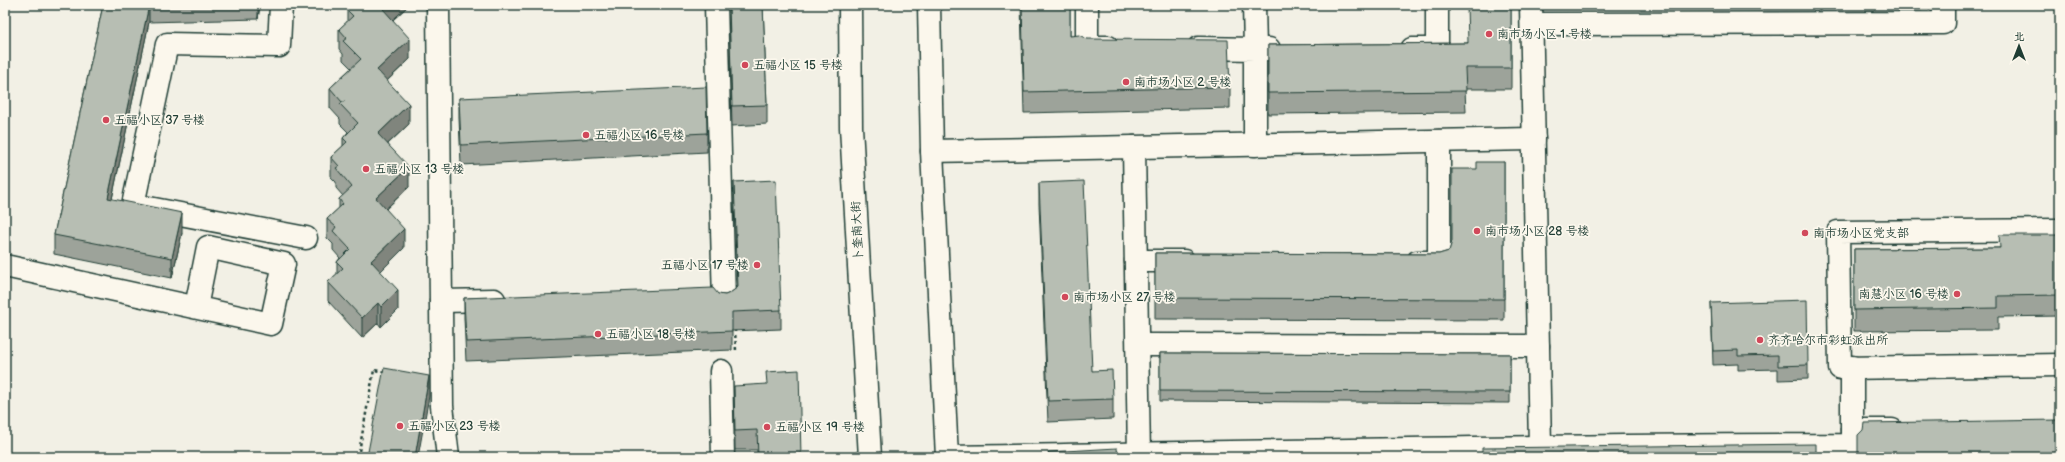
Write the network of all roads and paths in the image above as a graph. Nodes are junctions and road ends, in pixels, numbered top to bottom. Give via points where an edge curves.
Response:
1 (281, 5) edge
2 (438, 5) edge
3 (716, 5) edge
4 (850, 5) edge
5 (929, 5) edge
6 (1087, 5) edge
7 (1254, 5) edge
8 (1436, 5) edge
9 (1943, 5) edge
10 (1532, 15) edge
11 (1127, 48) edge
12 (1175, 48) edge
13 (1254, 48) junction
14 (1286, 48) edge
15 (1389, 48) edge
16 (1534, 139) junction
17 (1439, 141) junction
18 (1255, 145) junction
19 (1134, 147) junction
20 (932, 150) junction
21 (2060, 230) edge
22 (306, 238) dead end
23 (1136, 261) junction
24 (1208, 261) edge
25 (1399, 262) edge
26 (5, 266) edge
27 (700, 293) edge
28 (724, 297) junction
29 (512, 299) edge
30 (441, 302) junction
31 (196, 306) dead end
32 (1138, 345) junction
33 (1538, 346) junction
34 (2060, 365) edge
35 (1852, 367) junction
36 (721, 371) joint
37 (389, 373) edge
38 (442, 406) junction
39 (1908, 429) edge
40 (1852, 430) junction
41 (1540, 446) junction
42 (1828, 451) edge
43 (1443, 453) edge
44 (1139, 455) edge
45 (358, 457) edge
46 (432, 457) edge
47 (448, 457) edge
48 (723, 457) edge
49 (870, 457) edge
50 (947, 457) edge

1 - 22 street via 279,46 167,44 133,205
2 - 30 street via 447,105
3 - 28 street via 710,95
4 - 49 street, 卜奎南大街 via 851,127
5 - 20 street
6 - 11 street via 1088,47
7 - 13 street
8 - 15 street via 1437,48
9 - 10 street via 1943,23
10 - 16 street
12 - 13 street
13 - 14 street
13 - 18 street
16 - 17 street
16 - 33 street
17 - 18 street
17 - 25 street via 1439,262
18 - 19 street
19 - 20 street
19 - 23 street
20 - 50 street
21 - 35 street via 1838,232 1840,368
23 - 24 street
23 - 32 street
26 - 31 street
27 - 28 street
28 - 36 path via 734,302 737,371
29 - 30 street
30 - 38 street
32 - 33 street
32 - 44 street
33 - 41 street
34 - 35 street
35 - 40 street
36 - 48 street
37 - 45 path via 374,370
38 - 46 street
38 - 47 street
39 - 40 street
40 - 42 street via 1852,444
41 - 42 street
41 - 43 street
43 - 44 street
44 - 50 street

